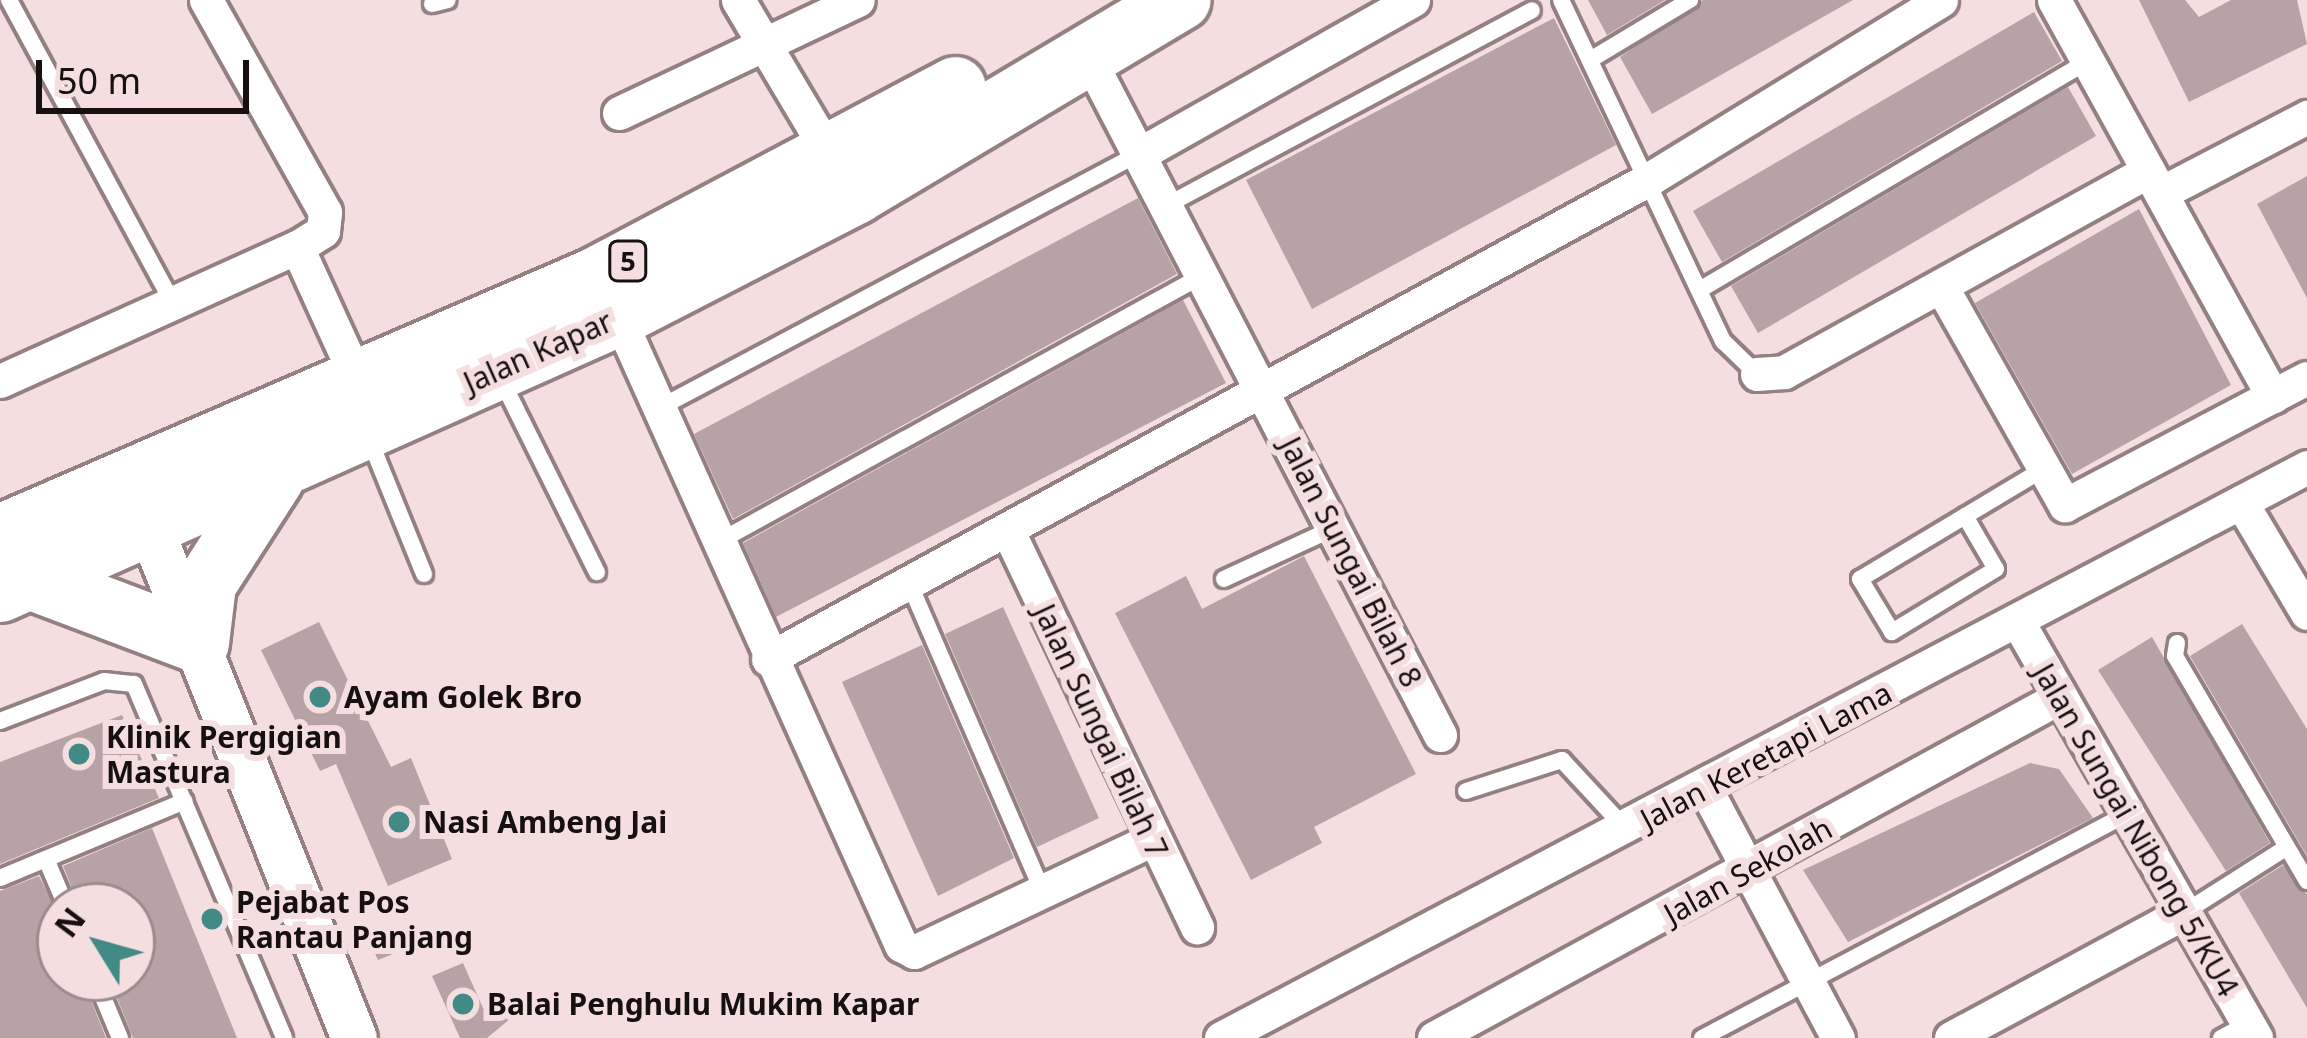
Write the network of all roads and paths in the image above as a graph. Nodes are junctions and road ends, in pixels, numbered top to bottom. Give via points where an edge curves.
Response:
1 (9, 0) edge
2 (206, 0) edge
3 (738, 0) edge
4 (1105, 0) edge
5 (1181, 0) edge
6 (1413, 0) edge
7 (1561, 0) edge
8 (1690, 0) edge
9 (1941, 0) edge
10 (2054, 0) edge
11 (836, 5) edge
12 (1532, 10) dead end
13 (763, 42) junction
14 (1088, 57) junction
15 (1590, 60) junction
16 (2088, 61) junction
17 (619, 113) dead end
18 (2307, 117) edge
19 (1143, 152) junction
20 (832, 158) junction
21 (1651, 178) junction
22 (2154, 182) junction
23 (1172, 203) junction
24 (297, 247) junction
25 (1208, 273) junction
26 (1941, 286) junction
27 (1701, 289) junction
28 (172, 303) junction
29 (618, 316) junction
30 (496, 371) junction
31 (1756, 374) joint
32 (2307, 378) edge
33 (0, 380) edge
34 (1264, 388) junction
35 (2273, 397) junction
36 (363, 408) junction
37 (658, 408) junction
38 (2307, 467) edge
39 (2037, 472) junction
40 (277, 473) junction
41 (2241, 502) junction
42 (143, 508) junction
43 (1965, 516) junction
44 (1330, 530) junction
45 (1009, 533) junction
46 (717, 542) junction
47 (10, 569) edge
48 (597, 572) dead end
49 (424, 574) dead end
50 (1224, 579) dead end
51 (910, 585) junction
52 (2307, 613) edge
53 (2018, 622) junction
54 (199, 643) junction
55 (2177, 643) dead end
56 (768, 659) junction
57 (2058, 698) junction
58 (0, 721) edge
59 (1440, 735) dead end
60 (1705, 788) junction
61 (1466, 791) dead end
62 (185, 801) junction
63 (2132, 812) junction
64 (1626, 830) junction
65 (1151, 840) junction
66 (2284, 848) junction
67 (46, 859) junction
68 (1750, 872) junction
69 (0, 878) edge
70 (2307, 881) edge
71 (56, 882) edge
72 (1043, 892) junction
73 (2185, 912) junction
74 (1197, 928) dead end
75 (1806, 983) junction
76 (105, 1002) edge
77 (2242, 1033) edge
78 (120, 1038) edge
79 (284, 1038) edge
80 (354, 1038) edge
81 (1221, 1038) edge
82 (1434, 1038) edge
83 (1702, 1038) edge
84 (1838, 1038) edge
85 (1951, 1038) edge

1 - 28 lane
2 - 24 street via 325,212 323,232
3 - 13 street
4 - 20 highway, Jalan Kapar / 5
5 - 14 highway, Jalan Kapar / 5
6 - 19 street
7 - 15 lane
8 - 15 lane
9 - 21 street
10 - 16 street
11 - 13 street
12 - 23 lane
13 - 17 street
13 - 20 street
14 - 19 street, Jalan Sungai Bilah 8
14 - 29 highway, Jalan Kapar / 5
15 - 21 lane
16 - 22 street
16 - 27 lane
18 - 22 street
19 - 23 street, Jalan Sungai Bilah 8
19 - 37 lane
20 - 36 highway, Jalan Kapar / 5
21 - 27 lane
21 - 34 street
22 - 26 street
22 - 35 street
23 - 25 street, Jalan Sungai Bilah 8
24 - 28 street
24 - 36 street
25 - 34 street, Jalan Sungai Bilah 8
25 - 46 lane
26 - 31 street via 1784,372
26 - 39 street
27 - 31 lane via 1723,341
28 - 33 street
29 - 30 highway, Jalan Kapar / 5
29 - 37 street
30 - 36 highway, Jalan Kapar / 5
30 - 48 lane
32 - 35 street
34 - 44 street, Jalan Sungai Bilah 8
34 - 45 street
35 - 39 street via 2082,502 2065,505
36 - 40 highway, Jalan Kapar / 5
36 - 42 highway, Jalan Kapar / 5
36 - 49 lane
37 - 46 street
38 - 41 street, Jalan Keretapi Lama
39 - 43 lane
40 - 42 highway, Jalan Kapar / 5
40 - 54 highway via 206,584
41 - 52 street
41 - 53 street, Jalan Keretapi Lama
42 - 47 highway, Jalan Kapar / 5
42 - 54 street
43 - 43 lane via 1860,579 1892,632 1996,569
44 - 50 lane
44 - 59 street, Jalan Sungai Bilah 8
45 - 51 street
45 - 65 street, Jalan Sungai Bilah 7
46 - 56 street
47 - 54 highway
51 - 56 street
51 - 72 lane
53 - 57 street, Jalan Sungai Nibong 5/KU4
53 - 60 street, Jalan Keretapi Lama
54 - 80 street
55 - 66 lane
56 - 72 street via 901,945 914,952
57 - 63 street, Jalan Sungai Nibong 5/KU4
57 - 68 street, Jalan Sekolah
58 - 62 lane via 104,681 134,684
60 - 64 street, Jalan Keretapi Lama
60 - 68 street
61 - 64 lane via 1562,760
62 - 67 lane
62 - 79 lane
63 - 73 street, Jalan Sungai Nibong 5/KU4
63 - 75 lane
64 - 81 street, Jalan Keretapi Lama
65 - 72 street
65 - 74 street, Jalan Sungai Bilah 7
66 - 70 lane
66 - 73 lane
67 - 69 lane
67 - 71 lane
68 - 75 street
68 - 82 street, Jalan Sekolah
73 - 77 street, Jalan Sungai Nibong 5/KU4
73 - 85 street
75 - 83 lane
75 - 84 street
76 - 78 lane

